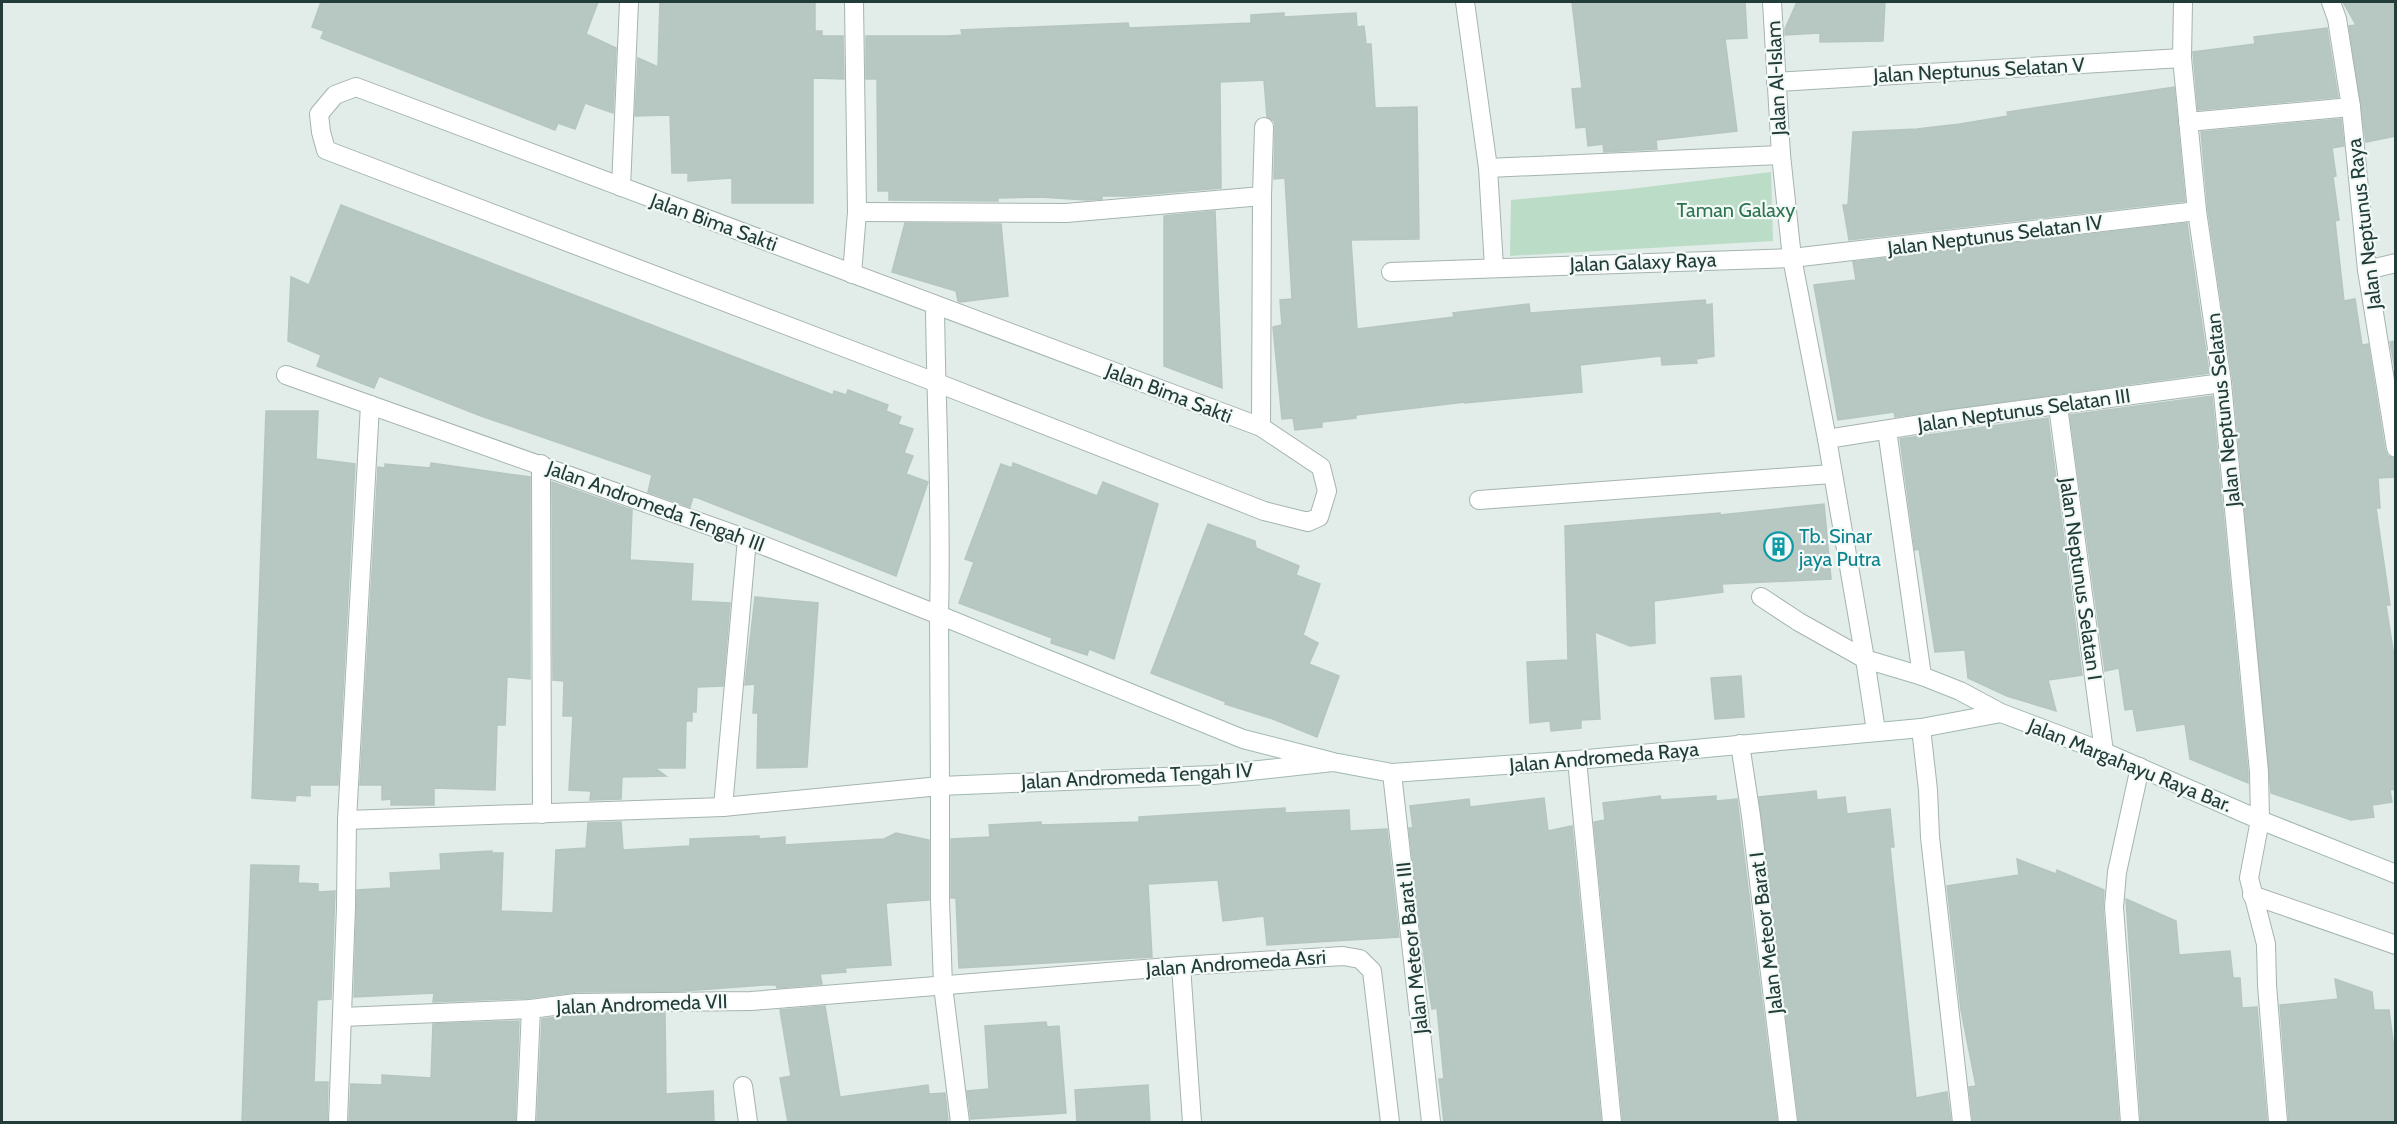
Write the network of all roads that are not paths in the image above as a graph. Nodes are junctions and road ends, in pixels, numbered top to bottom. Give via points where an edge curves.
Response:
1 (629, 2) edge
2 (854, 2) edge
3 (1465, 2) edge
4 (1772, 2) edge
5 (2183, 2) edge
6 (2331, 2) edge
7 (2182, 58) junction
8 (1776, 82) junction
9 (2351, 107) junction
10 (2188, 122) junction
11 (1264, 127) dead end
12 (1781, 154) junction
13 (1488, 168) junction
14 (621, 187) junction
15 (1262, 196) junction
16 (2197, 211) junction
17 (857, 212) junction
18 (1792, 258) junction
19 (2396, 263) edge
20 (1494, 267) junction
21 (2367, 270) junction
22 (1391, 272) dead end
23 (852, 273) junction
24 (935, 305) junction
25 (286, 375) dead end
26 (935, 382) junction
27 (2222, 383) junction
28 (370, 405) junction
29 (2058, 406) junction
30 (1261, 427) junction
31 (1887, 430) junction
32 (2395, 437) edge
33 (1827, 439) junction
34 (542, 464) junction
35 (1832, 474) junction
36 (1479, 500) dead end
37 (747, 539) junction
38 (1761, 597) dead end
39 (939, 615) junction
40 (1865, 659) junction
41 (1922, 676) junction
42 (2001, 713) junction
43 (1921, 728) junction
44 (1876, 731) junction
45 (1740, 744) junction
46 (2104, 752) junction
47 (1578, 760) junction
48 (1333, 762) junction
49 (2140, 767) junction
50 (1392, 773) junction
51 (940, 786) junction
52 (723, 807) junction
53 (542, 814) junction
54 (347, 820) junction
55 (2260, 820) junction
56 (2396, 874) edge
57 (2252, 895) junction
58 (2396, 945) edge
59 (1180, 966) junction
60 (943, 986) junction
61 (531, 1009) junction
62 (342, 1017) junction
63 (743, 1086) dead end
64 (338, 1122) edge
65 (526, 1122) edge
66 (748, 1122) edge
67 (960, 1122) edge
68 (1192, 1122) edge
69 (1390, 1122) edge
70 (1431, 1122) edge
71 (1612, 1122) edge
72 (1788, 1122) edge
73 (1962, 1122) edge
74 (2130, 1122) edge
75 (2278, 1122) edge

1 - 14 street
2 - 17 street
3 - 13 street
4 - 8 street, Jalan Al-Islam
5 - 7 street, Jalan Neptunus Selatan
6 - 9 street, Jalan Neptunus Raya
7 - 8 street, Jalan Neptunus Selatan V
7 - 10 street, Jalan Neptunus Selatan
8 - 12 street, Jalan Al-Islam
9 - 10 street
9 - 21 street, Jalan Neptunus Raya
10 - 16 street, Jalan Neptunus Selatan
11 - 15 street
12 - 13 street
12 - 18 street, Jalan Al-Islam
13 - 20 street
14 - 23 street, Jalan Bima Sakti
14 - 26 street, Jalan Bima Sakti via 356,87 335,95 319,114 326,150
15 - 17 street via 1066,213
15 - 30 street
16 - 18 street, Jalan Neptunus Selatan IV
16 - 27 street, Jalan Neptunus Selatan
17 - 23 street
18 - 20 street, Jalan Galaxy Raya
18 - 33 street, Jalan Al-Islam
19 - 21 street
20 - 22 street, Jalan Galaxy Raya
21 - 32 street, Jalan Neptunus Raya
23 - 24 street, Jalan Bima Sakti
24 - 26 street
24 - 30 street, Jalan Bima Sakti
25 - 28 street, Jalan Andromeda Tengah III
26 - 30 street, Jalan Bima Sakti via 1264,511 1308,522 1319,517 1327,491 1321,467
26 - 39 street via 941,542
27 - 29 street, Jalan Neptunus Selatan III
27 - 55 street, Jalan Neptunus Selatan via 2259,772
28 - 34 street, Jalan Andromeda Tengah III
28 - 54 street
29 - 31 street, Jalan Neptunus Selatan III
29 - 46 street, Jalan Neptunus Selatan I
31 - 33 street, Jalan Neptunus Selatan III
31 - 41 street
33 - 35 street, Jalan Al-Islam
34 - 37 street, Jalan Andromeda Tengah III
34 - 53 street
35 - 36 street
35 - 40 street, Jalan Al-Islam
37 - 39 street, Jalan Andromeda Tengah III
37 - 52 street
38 - 40 street, Jalan Margahayu Raya Bar.
39 - 48 street, Jalan Andromeda Tengah III via 1243,739
39 - 51 street
40 - 41 street, Jalan Margahayu Raya Bar.
40 - 44 street, Jalan Al-Islam
41 - 42 street, Jalan Margahayu Raya Bar.
42 - 43 street, Jalan Andromeda Raya
42 - 46 street, Jalan Margahayu Raya Bar.
43 - 44 street, Jalan Andromeda Raya
43 - 73 street
44 - 45 street, Jalan Andromeda Raya
45 - 47 street, Jalan Andromeda Raya
45 - 72 street, Jalan Meteor Barat I
46 - 49 street, Jalan Margahayu Raya Bar.
47 - 50 street, Jalan Andromeda Raya
47 - 71 street
48 - 50 street, Jalan Andromeda Raya
48 - 51 street, Jalan Andromeda Tengah IV via 1213,775
49 - 55 street, Jalan Margahayu Raya Bar.
49 - 74 street via 2117,872 2114,907
50 - 70 street, Jalan Meteor Barat III
51 - 52 street, Jalan Andromeda Tengah IV
51 - 60 street
52 - 53 street, Jalan Andromeda Tengah IV
53 - 54 street, Jalan Andromeda Tengah IV
54 - 62 street
55 - 56 street, Jalan Margahayu Raya Bar.
55 - 57 street, Jalan Neptunus Selatan via 2249,878
57 - 58 street
57 - 75 street, Jalan Neptunus Selatan via 2266,944
59 - 60 street, Jalan Andromeda Asri
59 - 68 street
59 - 69 street, Jalan Andromeda Asri via 1321,957 1360,959 1372,971
60 - 61 street, Jalan Andromeda VII via 751,1001 576,1003
60 - 67 street
61 - 62 street, Jalan Andromeda VII
61 - 65 street
62 - 64 street
63 - 66 street

